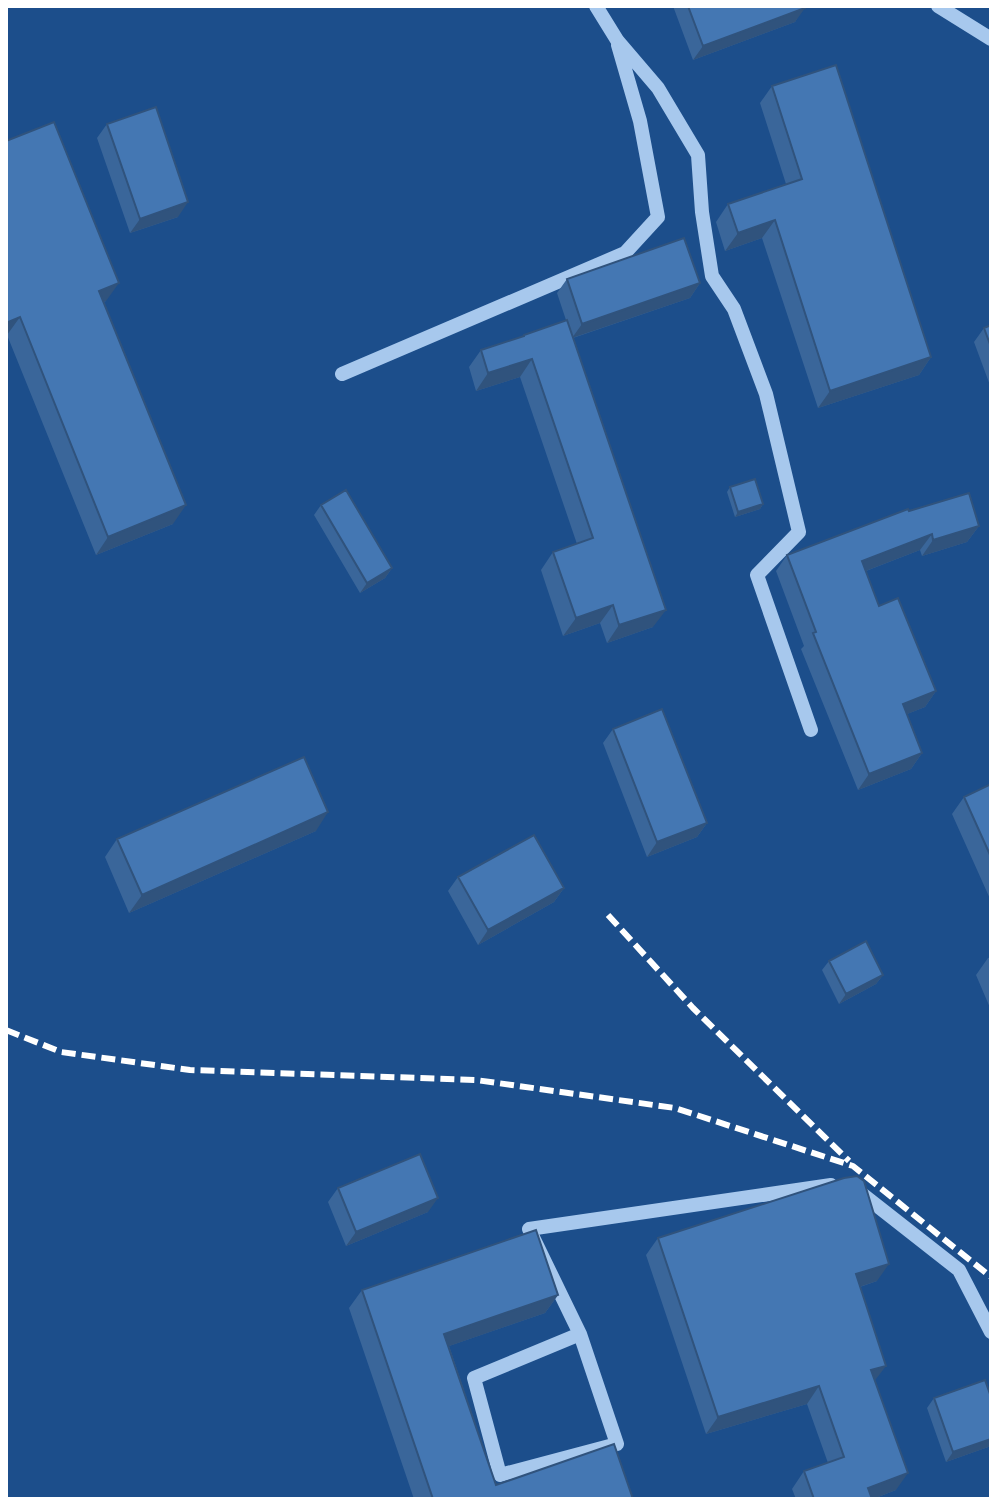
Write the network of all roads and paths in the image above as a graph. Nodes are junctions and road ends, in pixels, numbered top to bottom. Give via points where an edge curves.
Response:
1 (596, 6) edge
2 (938, 6) edge
3 (991, 39) edge
4 (617, 40) junction
5 (342, 374) dead end
6 (811, 730) dead end
7 (991, 1332) edge
8 (580, 1334) junction

1 - 4 street
2 - 3 street
4 - 5 street via 640,121 658,217 625,253
4 - 6 street via 658,88 698,155 712,276 734,309 766,394 799,532 757,575
7 - 8 street via 959,1270 848,1183 529,1229
8 - 8 street via 474,1378 500,1475 617,1444

